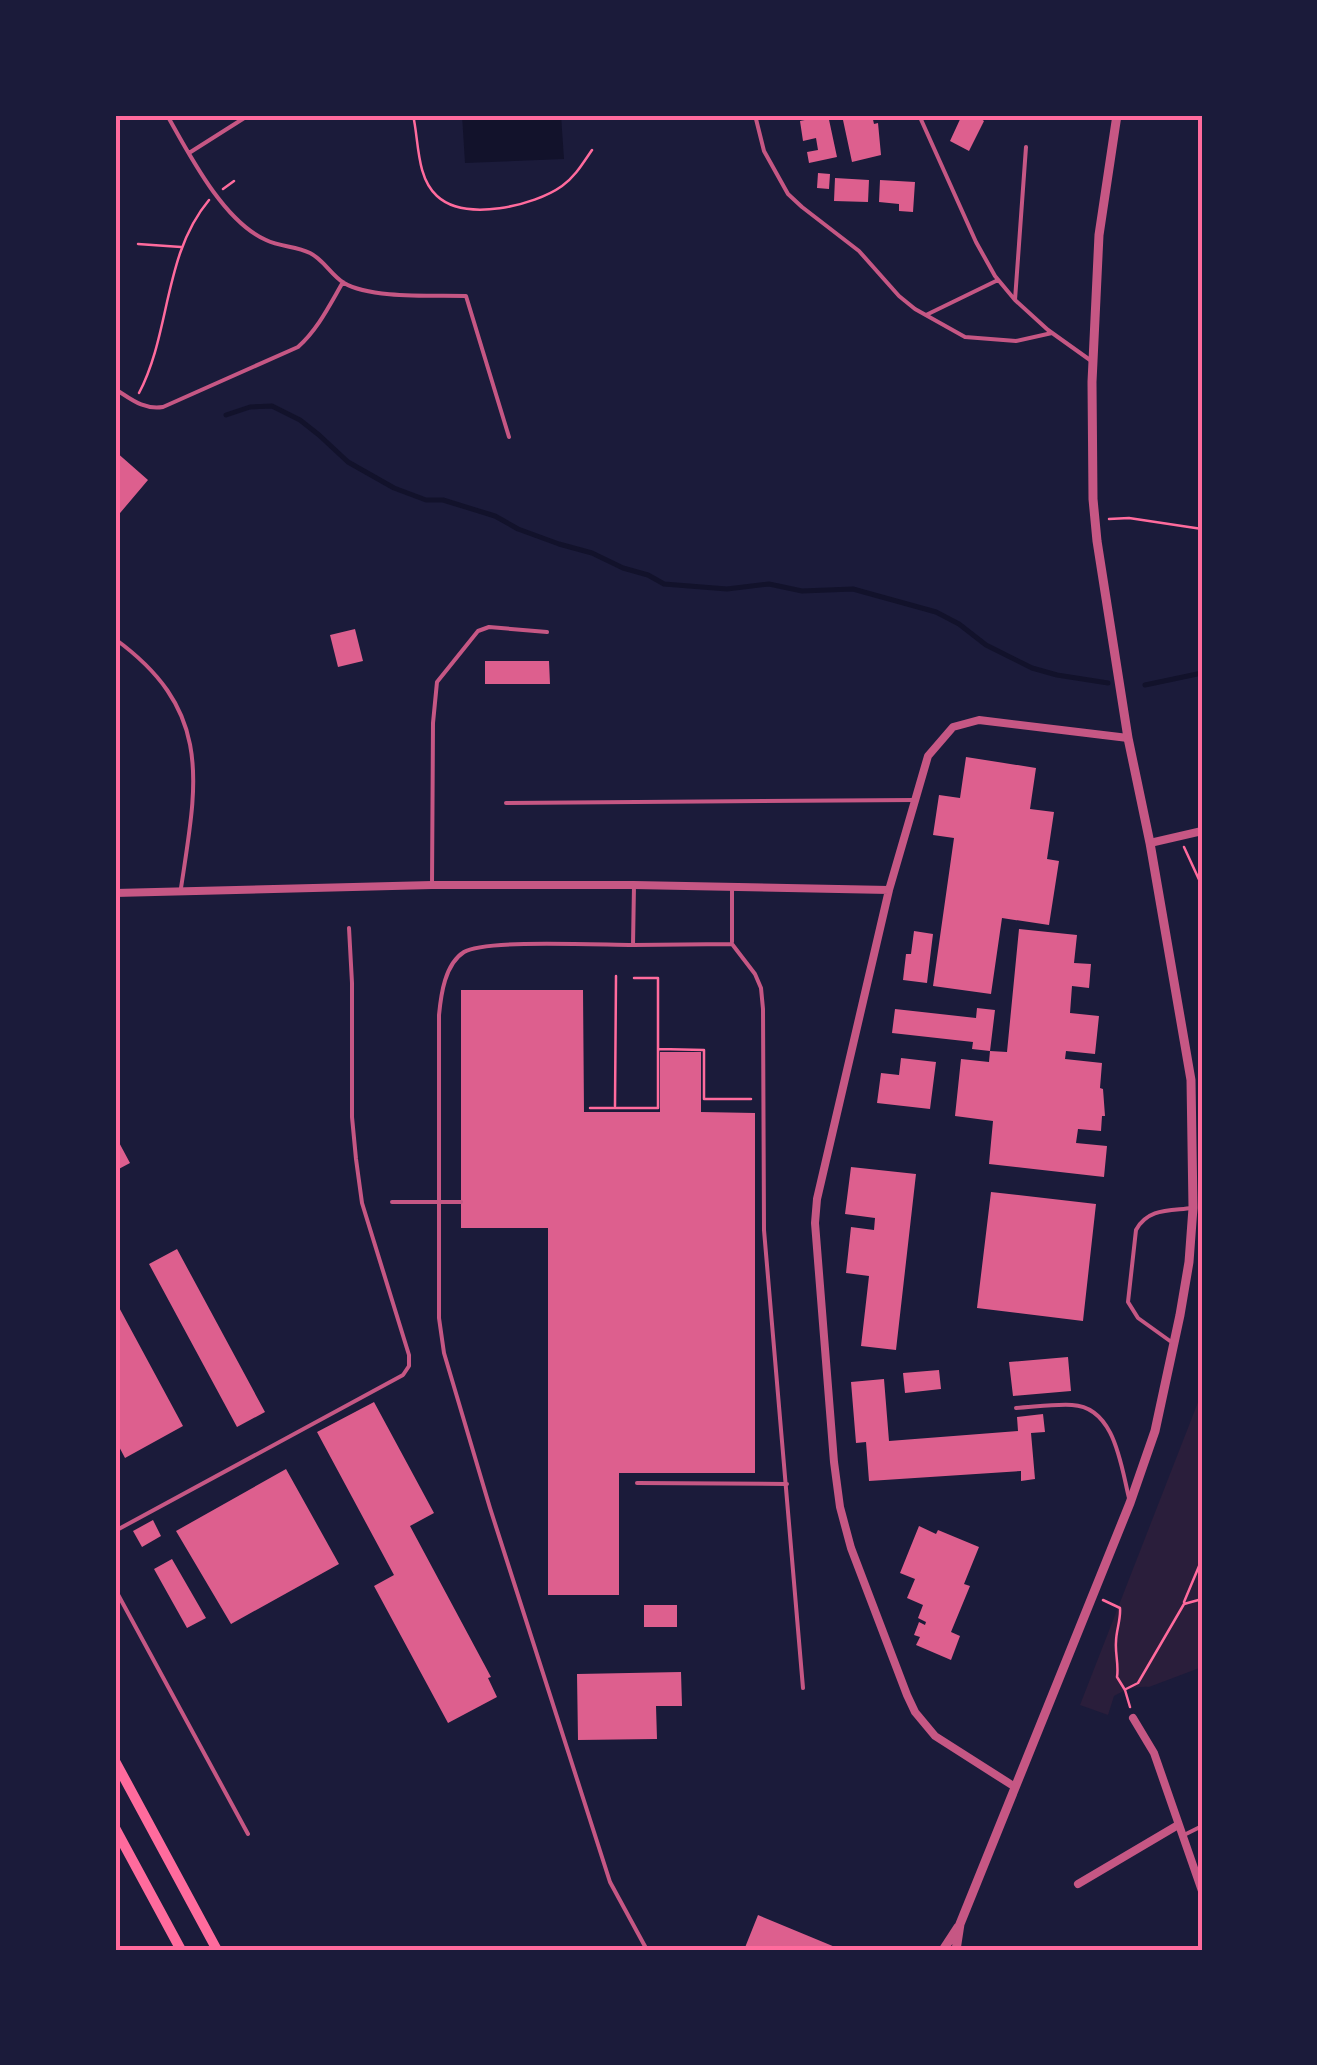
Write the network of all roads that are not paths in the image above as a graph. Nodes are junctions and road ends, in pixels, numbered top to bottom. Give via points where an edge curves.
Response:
1 (167, 115) edge
2 (249, 115) edge
3 (755, 115) edge
4 (919, 115) edge
5 (1118, 115) edge
6 (1026, 146) dead end
7 (189, 153) junction
8 (998, 280) junction
9 (342, 282) junction
10 (1015, 300) junction
11 (925, 316) junction
12 (1052, 333) junction
13 (1092, 361) junction
14 (115, 389) edge
15 (509, 437) dead end
16 (547, 632) dead end
17 (115, 639) edge
18 (1128, 738) junction
19 (914, 800) junction
20 (506, 804) dead end
21 (1202, 830) edge
22 (1150, 843) junction
23 (432, 885) junction
24 (634, 885) junction
25 (732, 887) junction
26 (889, 890) junction
27 (115, 893) edge
28 (180, 893) junction
29 (349, 928) dead end
30 (732, 944) junction
31 (634, 945) junction
32 (764, 1201) junction
33 (392, 1202) dead end
34 (439, 1202) junction
35 (461, 1202) dead end
36 (755, 1202) dead end
37 (1194, 1208) junction
38 (1174, 1344) junction
39 (1016, 1408) dead end
40 (637, 1483) dead end
41 (787, 1484) junction
42 (1130, 1503) junction
43 (115, 1531) edge
44 (115, 1589) edge
45 (802, 1688) dead end
46 (1133, 1718) road end
47 (115, 1761) edge
48 (1015, 1787) junction
49 (1178, 1826) junction
50 (1202, 1826) edge
51 (115, 1828) edge
52 (248, 1834) dead end
53 (1181, 1836) junction
54 (1078, 1884) dead end
55 (1202, 1892) edge
56 (960, 1924) junction
57 (181, 1950) edge
58 (216, 1950) edge
59 (646, 1950) edge
60 (944, 1950) edge
61 (956, 1950) edge

1 - 7 lane
2 - 7 lane
3 - 11 lane via 764,151 788,194 860,251
4 - 8 lane
5 - 13 street via 1099,234
6 - 10 lane
7 - 9 lane via 242,224 262,239 307,251
8 - 10 lane
8 - 11 lane
9 - 14 lane via 298,346 162,407 151,409
9 - 15 lane via 370,291 466,296
10 - 12 lane
11 - 12 lane via 965,338 1016,341
12 - 13 lane
13 - 18 street via 1094,519
16 - 23 lane via 478,630 437,682
17 - 28 lane via 168,688 189,736 194,794
18 - 19 street via 964,723 944,734 928,756
18 - 22 street
19 - 20 lane
19 - 26 street
21 - 22 street
22 - 37 street via 1191,1080
23 - 24 street
23 - 28 street
24 - 25 street
24 - 31 lane
25 - 26 street
25 - 30 lane
26 - 48 street via 816,1210 834,1462 845,1530 906,1696 935,1736
27 - 28 street
29 - 43 lane via 352,1117 362,1203 408,1366 403,1375
30 - 31 lane
30 - 32 lane via 761,988
31 - 34 lane via 490,945 458,956 440,1004
32 - 36 lane
32 - 41 lane
33 - 34 lane
34 - 35 lane
34 - 59 lane via 444,1353 610,1882
37 - 38 street
37 - 38 lane via 1151,1213 1136,1230 1128,1302 1138,1318
38 - 42 street
39 - 42 lane via 1073,1404 1099,1416
40 - 41 lane
41 - 45 lane
42 - 48 street
44 - 52 lane
46 - 49 street via 1154,1753
47 - 58 main road
48 - 56 street
49 - 53 street
49 - 54 street
50 - 53 lane
51 - 57 main road
53 - 55 street
56 - 60 street
56 - 61 street

